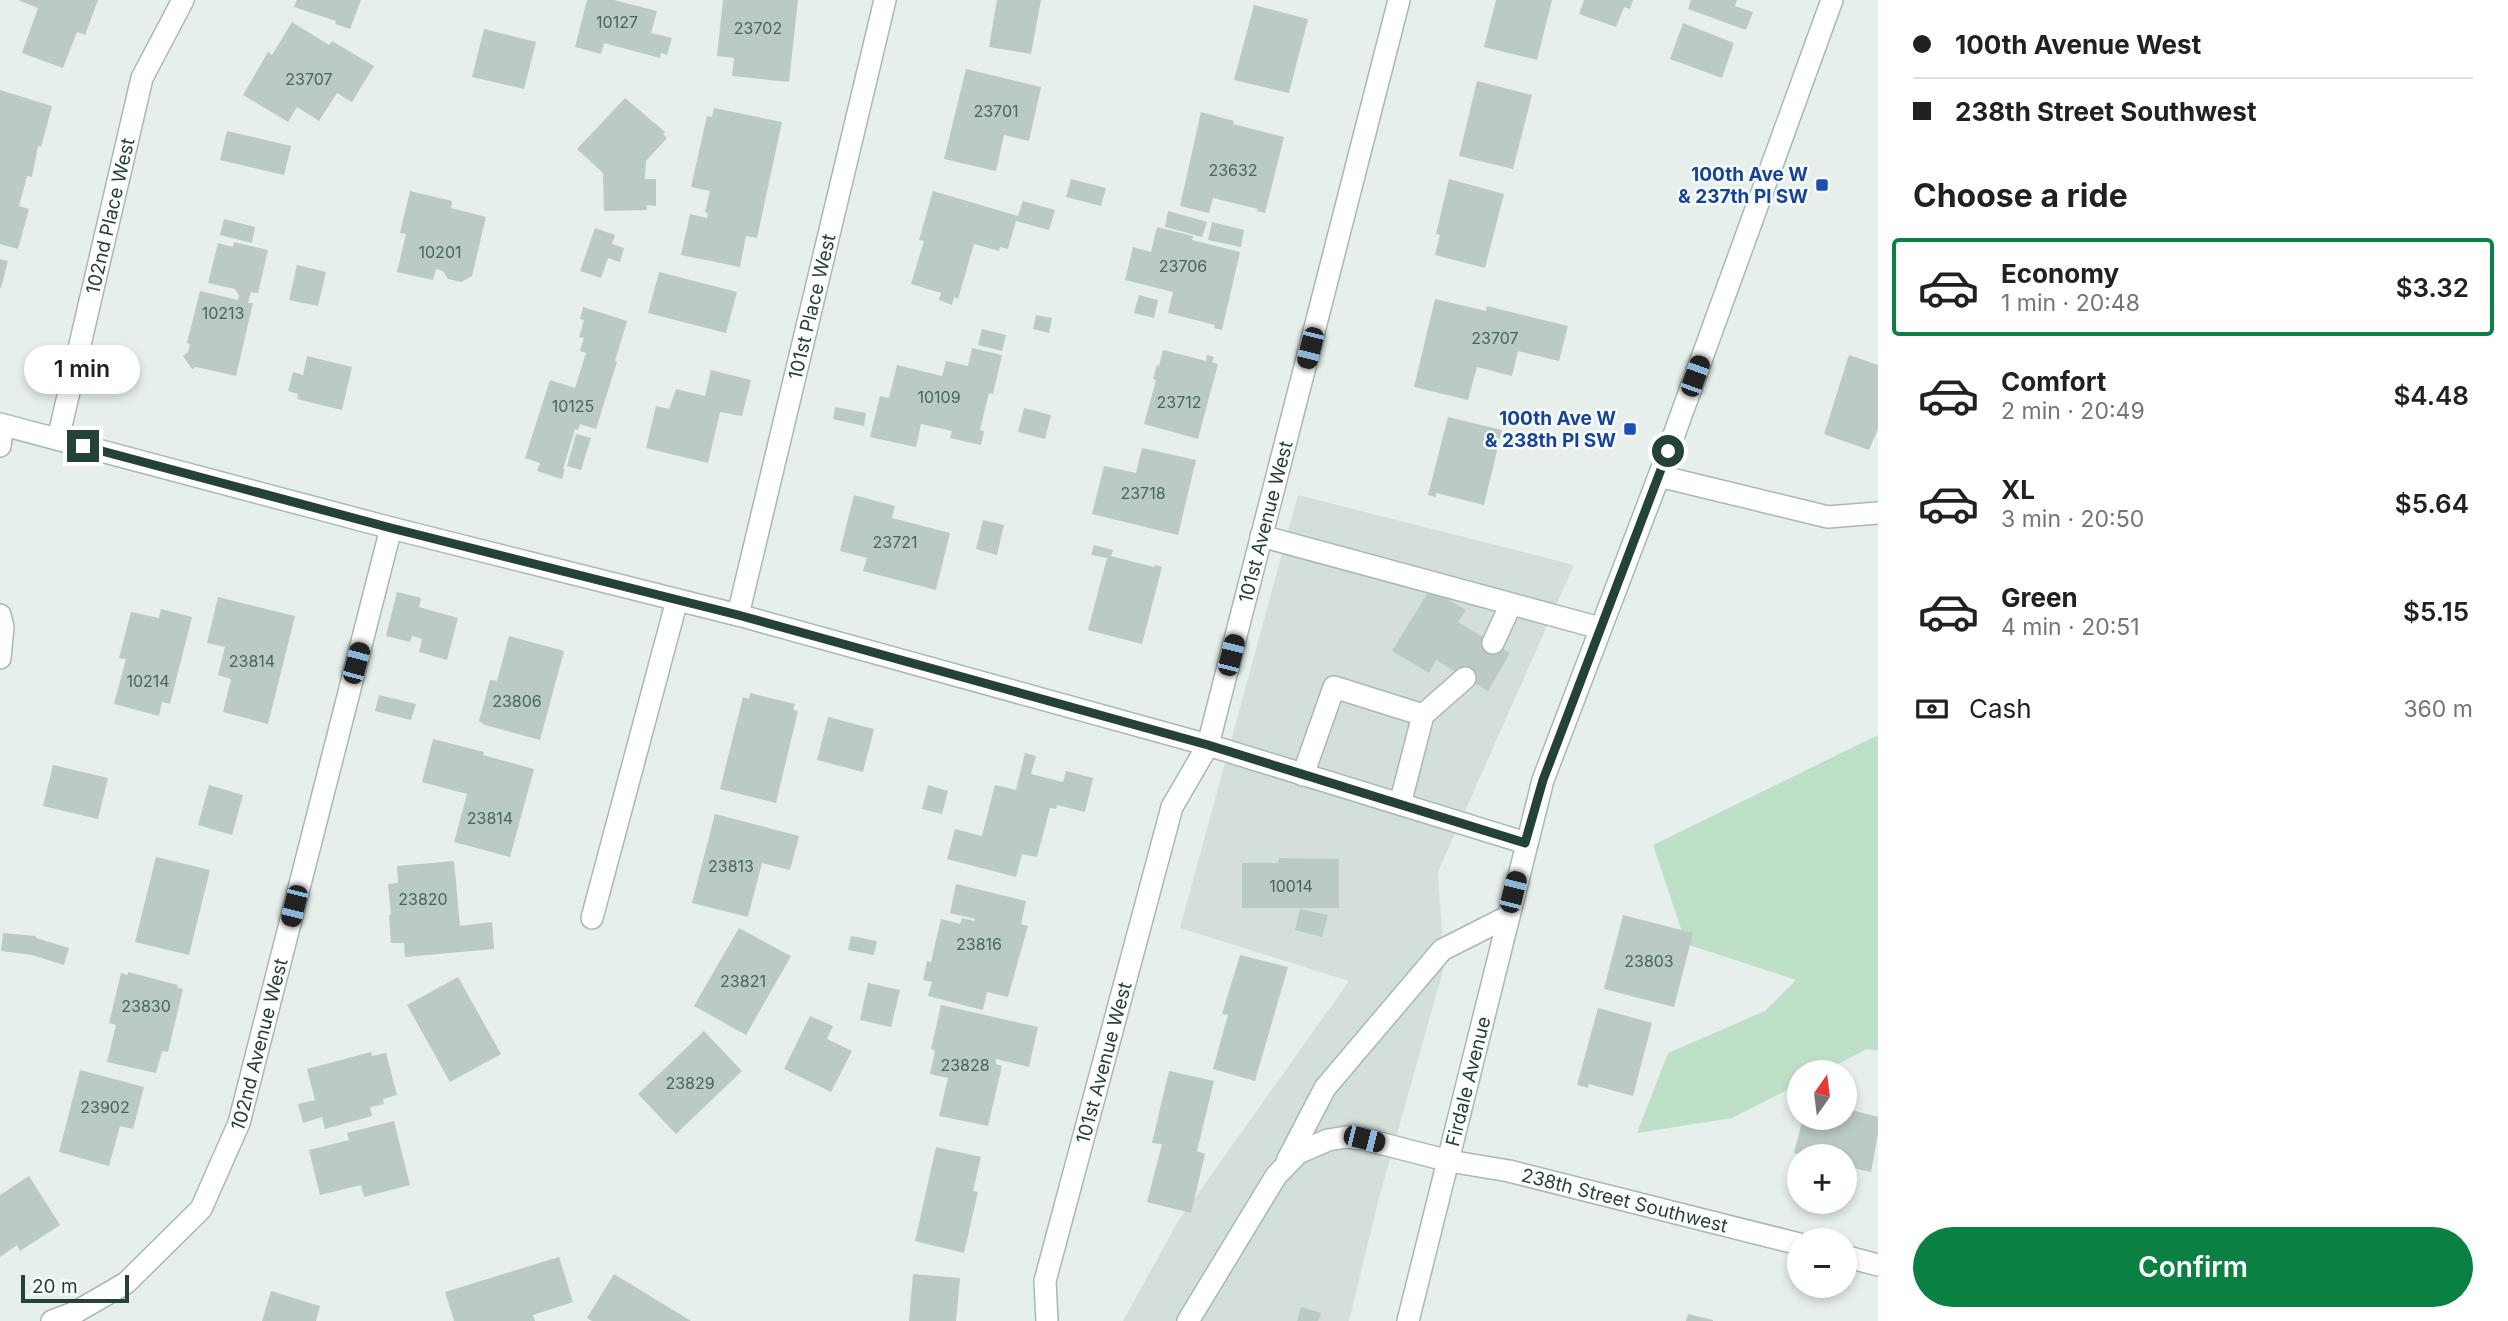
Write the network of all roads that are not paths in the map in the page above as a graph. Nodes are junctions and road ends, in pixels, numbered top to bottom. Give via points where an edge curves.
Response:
1 (183, 0) edge
2 (885, 0) edge
3 (1399, 0) edge
4 (1832, 0) edge
5 (1, 432) edge
6 (58, 439) junction
7 (1659, 476) junction
8 (1878, 513) edge
9 (391, 528) junction
10 (1261, 536) junction
11 (677, 600) junction
12 (1511, 604) junction
13 (0, 614) edge
14 (738, 615) junction
15 (1600, 628) junction
16 (1493, 643) dead end
17 (0, 659) edge
18 (1465, 678) dead end
19 (1423, 715) junction
20 (1208, 745) junction
21 (1303, 775) junction
22 (1400, 804) junction
23 (1525, 843) junction
24 (1507, 917) junction
25 (592, 918) dead end
26 (1449, 1161) junction
27 (1285, 1164) junction
28 (1787, 1241) edge
29 (1857, 1259) edge
30 (1878, 1265) edge
31 (52, 1321) edge
32 (1047, 1321) edge
33 (1188, 1321) edge
34 (1408, 1321) edge

1 - 6 street, 102nd Place West via 142,78
2 - 14 street, 101st Place West
3 - 10 street, 101st Avenue West
4 - 7 street, Firdale Avenue
5 - 6 street
6 - 9 street
7 - 8 street via 1828,517
7 - 15 street, Firdale Avenue
9 - 11 street
9 - 31 street, 102nd Avenue West via 239,1123 195,1216 126,1283
10 - 12 street
10 - 20 street, 101st Avenue West
11 - 14 street
11 - 25 street
12 - 15 street
12 - 16 street
13 - 17 street
14 - 20 street
15 - 23 street, Firdale Avenue via 1543,780
18 - 19 street
19 - 21 street via 1334,687
19 - 22 street
20 - 21 street
20 - 32 street, 101st Avenue West via 1172,807 1045,1281
21 - 22 street
22 - 23 street
23 - 24 street, Firdale Avenue
24 - 26 street, Firdale Avenue
24 - 27 street via 1443,950 1325,1088
26 - 27 street, 238th Street Southwest via 1346,1137 1313,1145
26 - 28 street, 238th Street Southwest via 1509,1171
26 - 34 street, Firdale Avenue
27 - 33 street
29 - 30 street

